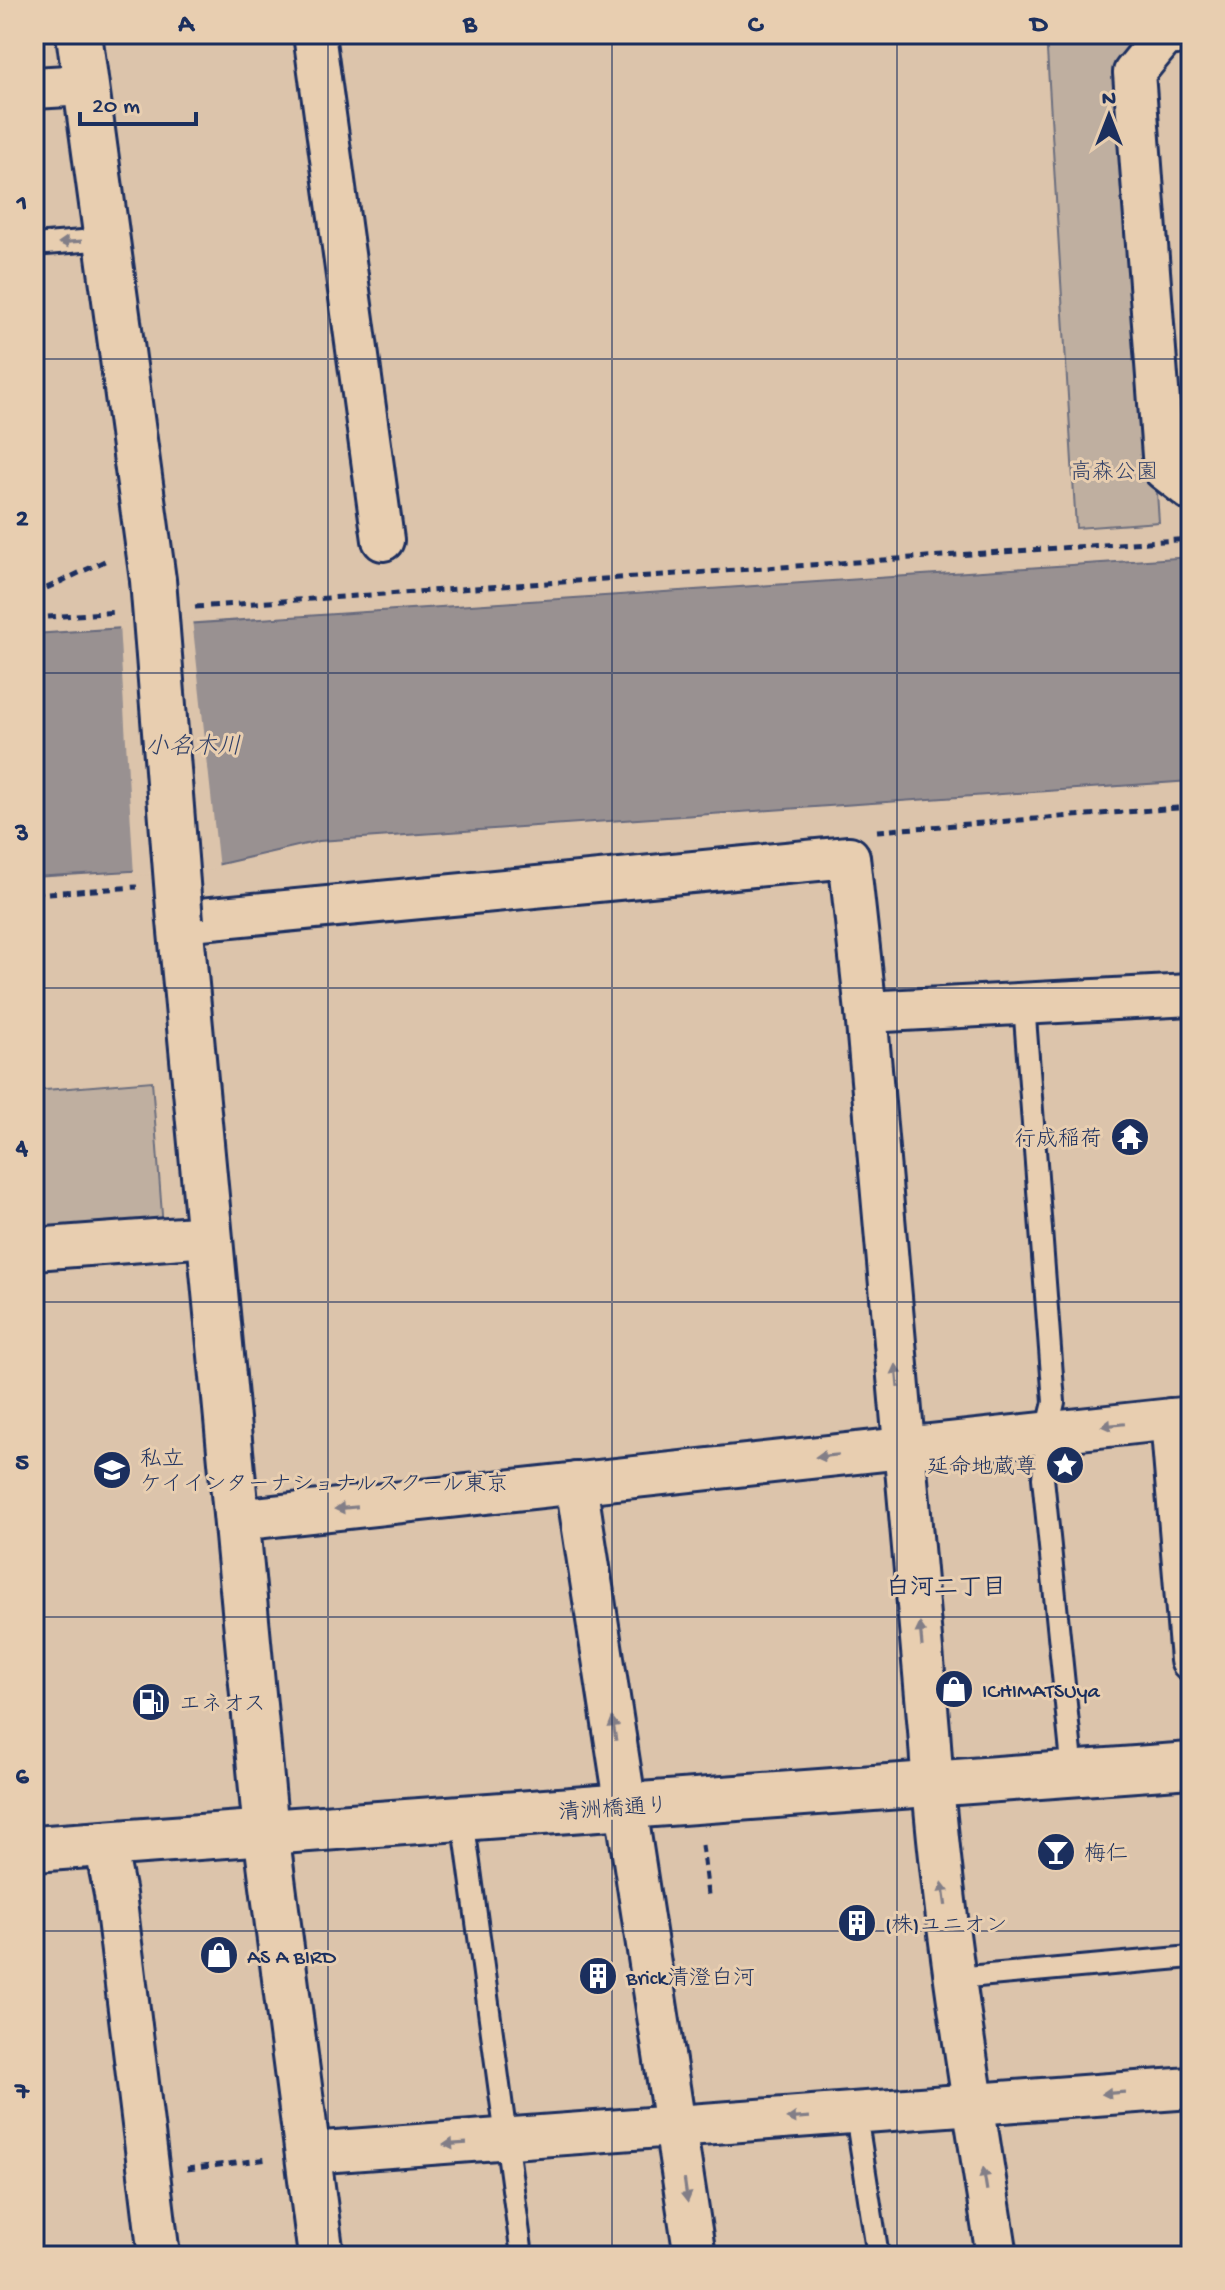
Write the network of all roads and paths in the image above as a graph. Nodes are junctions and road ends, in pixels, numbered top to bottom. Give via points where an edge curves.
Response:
1 (79, 34) edge
2 (314, 34) edge
3 (1176, 34) edge
4 (1191, 47) edge
5 (85, 85) junction
6 (34, 88) edge
7 (106, 239) junction
8 (34, 245) edge
9 (1191, 467) edge
10 (1191, 490) edge
11 (1191, 539) edge
12 (383, 540) dead end
13 (143, 578) junction
14 (34, 594) edge
15 (191, 607) dead end
16 (34, 618) edge
17 (180, 921) junction
18 (1191, 995) edge
19 (1024, 1004) junction
20 (866, 1012) junction
21 (1106, 1136) dead end
22 (1035, 1139) junction
23 (209, 1236) junction
24 (34, 1249) edge
25 (1181, 1418) edge
26 (1047, 1432) junction
27 (903, 1448) junction
28 (576, 1483) junction
29 (236, 1520) junction
30 (1189, 1619) edge
31 (1191, 1660) edge
32 (1191, 1765) edge
33 (1073, 1773) junction
34 (932, 1784) junction
35 (626, 1806) junction
36 (463, 1818) junction
37 (266, 1832) junction
38 (105, 1844) junction
39 (702, 1845) dead end
40 (34, 1849) edge
41 (708, 1895) dead end
42 (1191, 1957) edge
43 (956, 1978) junction
44 (1191, 2088) edge
45 (973, 2104) junction
46 (856, 2115) junction
47 (676, 2126) junction
48 (506, 2141) junction
49 (309, 2153) junction
50 (148, 2174) junction
51 (159, 2256) edge
52 (321, 2256) edge
53 (522, 2256) edge
54 (695, 2256) edge
55 (878, 2256) edge
56 (997, 2256) edge

1 - 5 street
2 - 12 street
3 - 10 street via 1165,35 1134,73 1164,469
4 - 9 street via 1177,48 1151,76 1179,457
5 - 6 street
5 - 7 street
7 -> 8 lane
7 - 13 street
11 - 15 path
13 - 14 path
13 - 16 path
13 - 17 street, bridge
17 - 20 street via 849,857
17 - 23 street
18 - 19 street
19 - 20 street
19 - 22 lane
27 -> 20 street
21 - 22 path
22 - 26 lane via 1054,1402
23 - 24 street
23 - 29 street
25 -> 26 street
25 - 30 street
26 - 27 street
26 - 33 lane via 1043,1478
27 -> 28 street
34 -> 27 street
28 -> 29 street
35 -> 28 street
29 - 37 street
30 - 31 street
32 - 33 street, 清洲橋通り
33 - 34 street, 清洲橋通り
34 - 35 street, 清洲橋通り
43 -> 34 street
35 - 36 street, 清洲橋通り
35 - 47 street
36 - 37 street, 清洲橋通り
36 - 48 lane
37 - 38 street, 清洲橋通り
37 - 49 street
38 - 40 street, 清洲橋通り
38 - 50 street
39 - 41 path
42 - 43 lane
43 - 45 street
44 -> 45 street
45 - 46 street
56 -> 45 street
46 -> 47 street
46 - 55 lane
47 - 48 street
47 -> 54 street
48 -> 49 street
48 - 53 lane
49 - 50 path
49 - 52 street
50 - 51 street

